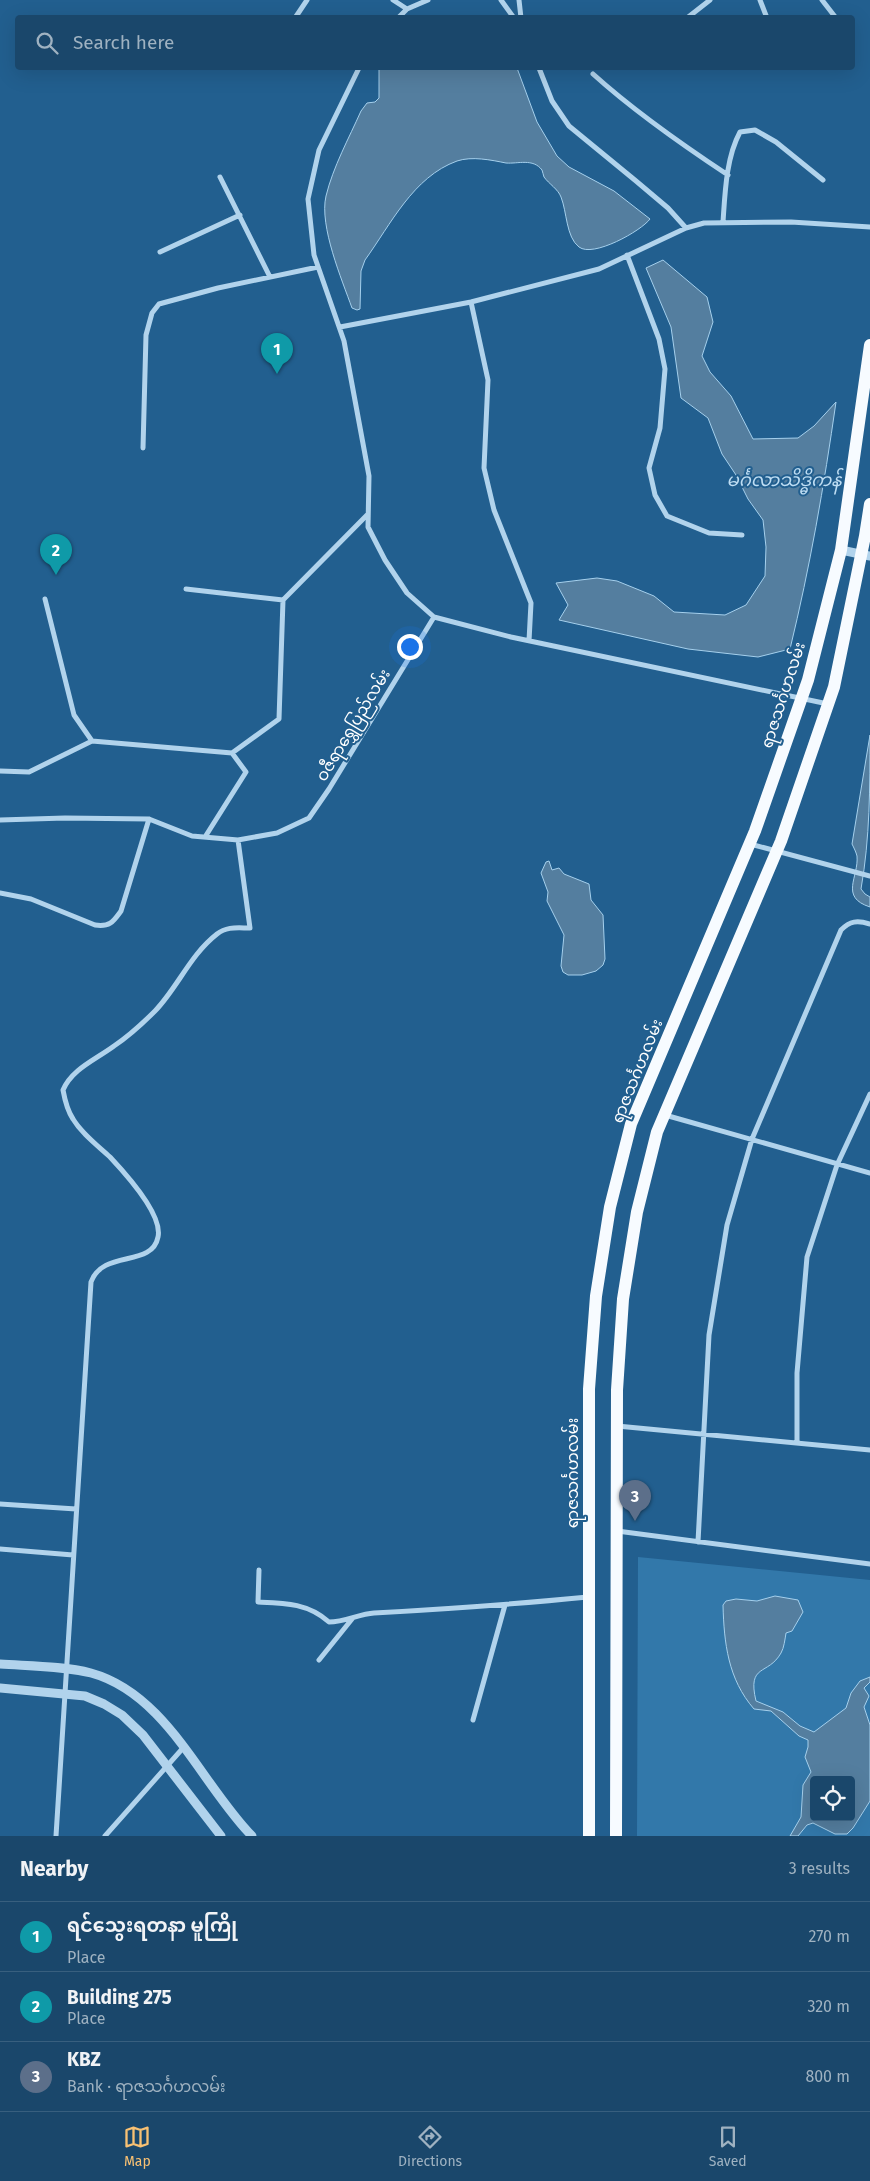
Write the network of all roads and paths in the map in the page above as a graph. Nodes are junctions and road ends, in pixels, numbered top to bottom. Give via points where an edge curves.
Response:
1 (307, 0) edge
2 (393, 0) edge
3 (428, 0) edge
4 (501, 0) edge
5 (519, 0) edge
6 (710, 0) edge
7 (760, 0) edge
8 (822, 0) edge
9 (407, 9) junction
10 (297, 15) edge
11 (401, 15) edge
12 (512, 15) edge
13 (521, 15) edge
14 (691, 15) edge
15 (766, 15) edge
16 (834, 15) edge
17 (358, 70) edge
18 (540, 70) edge
19 (593, 74) dead end
20 (728, 175) junction
21 (220, 177) dead end
22 (823, 180) dead end
23 (240, 215) junction
24 (723, 222) junction
25 (870, 227) edge
26 (686, 228) junction
27 (160, 252) dead end
28 (627, 255) junction
29 (318, 267) junction
30 (270, 277) junction
31 (471, 302) junction
32 (340, 328) junction
33 (870, 345) edge
34 (143, 448) dead end
35 (870, 504) edge
36 (368, 514) junction
37 (742, 535) dead end
38 (841, 550) junction
39 (866, 556) edge
40 (186, 588) dead end
41 (45, 599) dead end
42 (283, 600) junction
43 (434, 617) junction
44 (529, 641) junction
45 (801, 699) junction
46 (829, 704) junction
47 (92, 740) junction
48 (232, 753) junction
49 (0, 771) edge
50 (0, 820) edge
51 (149, 820) junction
52 (205, 837) junction
53 (238, 840) junction
54 (750, 844) junction
55 (776, 852) junction
56 (868, 876) edge
57 (0, 893) edge
58 (870, 924) edge
59 (870, 1094) edge
60 (867, 1106) edge
61 (665, 1115) junction
62 (752, 1139) junction
63 (837, 1165) junction
64 (870, 1173) edge
65 (616, 1426) junction
66 (706, 1434) junction
67 (797, 1443) junction
68 (870, 1450) edge
69 (0, 1504) edge
70 (76, 1509) junction
71 (616, 1531) junction
72 (698, 1542) junction
73 (0, 1549) edge
74 (73, 1555) junction
75 (870, 1564) edge
76 (258, 1570) dead end
77 (589, 1597) junction
78 (505, 1605) junction
79 (352, 1618) junction
80 (319, 1660) dead end
81 (0, 1664) edge
82 (65, 1670) junction
83 (0, 1688) edge
84 (64, 1694) junction
85 (473, 1720) dead end
86 (183, 1748) junction
87 (166, 1765) junction
88 (56, 1836) edge
89 (105, 1836) edge
90 (221, 1836) edge
91 (252, 1836) edge
92 (588, 1836) edge
93 (616, 1836) edge

1 - 10 street
2 - 9 street
3 - 9 street
4 - 12 street
5 - 13 street
6 - 14 street
7 - 15 street
8 - 16 street
9 - 11 street
17 - 29 street via 319,150 308,199
18 - 26 street via 552,102 569,126 668,208
19 - 20 street via 680,144
20 - 22 street via 740,132 755,130 776,142
20 - 24 street
21 - 23 street
23 - 27 street
23 - 30 street
24 - 25 street
24 - 26 street
26 - 28 street
28 - 31 street via 599,269
28 - 37 street via 659,339 665,369 660,428 649,468 655,495 668,516 709,533
29 - 30 street
29 - 32 street
30 - 34 street via 159,304 152,313 146,335
31 - 32 street
31 - 44 street via 488,380 484,468 494,510 531,603
32 - 36 street via 369,476
33 - 38 main road, ရာဇသင်္ဂဟလမ်း
35 - 39 main road
36 - 42 street
36 - 43 street via 368,527 385,560 407,593
38 - 39 street
38 - 45 main road, ရာဇသင်္ဂဟလမ်း
39 - 46 main road
40 - 42 street
41 - 47 street via 74,715
42 - 48 street via 279,719
43 - 44 street
43 - 53 street, ဝဇီရာရွှေပြည်လမ်း via 309,818 277,833
44 - 45 street
45 - 46 street
45 - 54 main road, ရာဇသင်္ဂဟလမ်း
46 - 55 main road
47 - 48 street
47 - 49 street via 28,772
48 - 52 street via 246,772
50 - 51 street, ဝဇီရာရွှေပြည်လမ်း
51 - 52 street, ဝဇီရာရွှေပြည်လမ်း via 192,836
51 - 57 street via 121,910 113,923 95,925 31,899
52 - 53 street, ဝဇီရာရွှေပြည်လမ်း
53 - 70 street via 250,928 231,927 208,941 157,1010 136,1030 71,1075 62,1090 73,1120 147,1203 157,1222 158,1235 155,1247 147,1254 123,1258 104,1266 90,1282
54 - 55 street
54 - 77 main road, ရာဇသင်္ဂဟလမ်း via 631,1124 610,1207 596,1296 589,1389
55 - 56 street
55 - 61 main road
58 - 62 street via 848,922 841,930
59 - 60 street
60 - 63 street
61 - 62 street
61 - 65 main road via 657,1132 637,1212 623,1299
62 - 63 street
62 - 66 street via 727,1225 709,1335
63 - 64 street
63 - 67 street via 807,1257 797,1373
65 - 66 street
65 - 71 main road
66 - 67 street
66 - 72 street
67 - 68 street
69 - 70 street
70 - 74 street
71 - 72 street
71 - 93 main road
72 - 75 street
73 - 74 street
74 - 82 street
76 - 79 street via 258,1602 290,1603 308,1608 329,1622
77 - 78 street
77 - 92 main road, ရာဇသင်္ဂဟလမ်း
78 - 79 street
78 - 85 street
79 - 80 street
81 - 82 street
82 - 84 street
82 - 86 street via 91,1673 137,1696 161,1719
83 - 84 street
84 - 87 street via 85,1696 122,1715 143,1735
84 - 88 street
86 - 87 street
86 - 91 street
87 - 89 street
87 - 90 street

